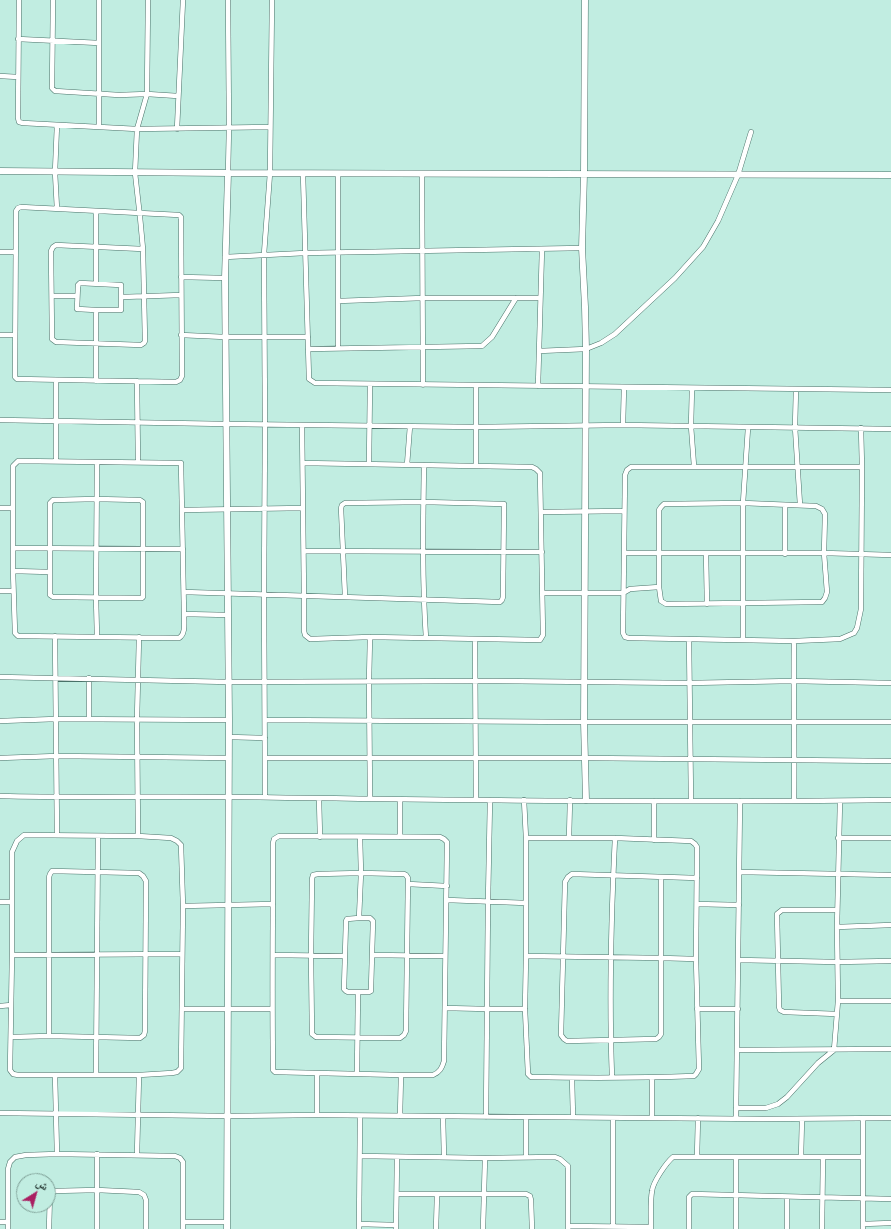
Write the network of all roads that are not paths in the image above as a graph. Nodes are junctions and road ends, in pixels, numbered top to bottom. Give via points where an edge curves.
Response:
1 (19, 0) edge
2 (53, 0) edge
3 (100, 0) edge
4 (148, 0) edge
5 (183, 0) edge
6 (228, 0) edge
7 (272, 0) edge
8 (585, 0) edge
9 (18, 39) junction
10 (53, 42) junction
11 (99, 43) junction
12 (0, 76) edge
13 (18, 77) junction
14 (98, 94) junction
15 (148, 94) junction
16 (178, 96) junction
17 (57, 125) junction
18 (99, 127) junction
19 (229, 127) junction
20 (270, 127) junction
21 (137, 129) junction
22 (177, 129) junction
23 (751, 132) dead end
24 (0, 171) edge
25 (55, 172) junction
26 (135, 173) junction
27 (228, 173) junction
28 (270, 174) junction
29 (303, 174) junction
30 (338, 174) junction
31 (422, 174) junction
32 (584, 174) junction
33 (738, 175) junction
34 (891, 175) edge
35 (57, 209) junction
36 (96, 211) junction
37 (140, 213) junction
38 (96, 246) junction
39 (582, 248) junction
40 (142, 249) junction
41 (542, 249) junction
42 (423, 251) junction
43 (0, 252) edge
44 (15, 252) junction
45 (305, 253) junction
46 (338, 253) junction
47 (264, 254) junction
48 (225, 257) junction
49 (181, 277) junction
50 (225, 278) junction
51 (96, 283) junction
52 (181, 295) junction
53 (52, 296) junction
54 (77, 296) junction
55 (122, 297) junction
56 (144, 297) junction
57 (423, 298) junction
58 (516, 298) junction
59 (540, 298) junction
60 (338, 301) junction
61 (96, 310) junction
62 (0, 335) edge
63 (15, 335) junction
64 (181, 335) junction
65 (225, 337) junction
66 (308, 337) junction
67 (265, 338) junction
68 (96, 343) junction
69 (422, 347) junction
70 (338, 348) junction
71 (308, 349) junction
72 (586, 349) junction
73 (539, 351) junction
74 (56, 380) junction
75 (96, 381) junction
76 (137, 381) junction
77 (370, 384) junction
78 (423, 384) junction
79 (476, 385) junction
80 (538, 386) junction
81 (585, 387) junction
82 (624, 387) junction
83 (692, 388) junction
84 (796, 389) junction
85 (891, 390) edge
86 (0, 420) edge
87 (55, 421) junction
88 (138, 423) junction
89 (226, 424) junction
90 (265, 425) junction
91 (302, 425) junction
92 (623, 425) junction
93 (369, 426) junction
94 (410, 426) junction
95 (585, 426) junction
96 (691, 426) junction
97 (476, 427) junction
98 (796, 427) junction
99 (748, 428) junction
100 (861, 428) junction
101 (891, 429) edge
102 (56, 461) junction
103 (97, 462) junction
104 (138, 462) junction
105 (302, 463) junction
106 (369, 464) junction
107 (407, 465) junction
108 (424, 465) junction
109 (476, 466) junction
110 (694, 466) junction
111 (746, 466) junction
112 (862, 467) junction
113 (798, 468) junction
114 (96, 499) junction
115 (424, 502) junction
116 (743, 503) junction
117 (785, 505) junction
118 (800, 505) junction
119 (0, 508) edge
120 (12, 508) junction
121 (303, 508) junction
122 (265, 509) junction
123 (182, 510) junction
124 (227, 510) junction
125 (585, 511) junction
126 (624, 511) junction
127 (541, 512) junction
128 (13, 548) junction
129 (50, 548) junction
130 (97, 548) junction
131 (143, 549) junction
132 (183, 549) junction
133 (304, 551) junction
134 (343, 551) junction
135 (422, 552) junction
136 (504, 552) junction
137 (542, 552) junction
138 (624, 553) junction
139 (659, 553) junction
140 (706, 553) junction
141 (743, 553) junction
142 (824, 553) junction
143 (785, 554) junction
144 (861, 554) junction
145 (891, 555) edge
146 (13, 571) junction
147 (50, 572) junction
148 (659, 586) junction
149 (13, 590) junction
150 (0, 591) edge
151 (184, 592) junction
152 (585, 592) junction
153 (623, 592) junction
154 (228, 593) junction
155 (543, 593) junction
156 (264, 594) junction
157 (304, 596) junction
158 (345, 596) junction
159 (96, 598) junction
160 (423, 599) junction
161 (743, 603) junction
162 (707, 604) junction
163 (184, 614) junction
164 (228, 615) junction
165 (55, 636) junction
166 (97, 636) junction
167 (139, 637) junction
168 (370, 637) junction
169 (426, 638) junction
170 (475, 639) junction
171 (689, 639) junction
172 (743, 640) junction
173 (794, 640) junction
174 (0, 677) edge
175 (55, 678) junction
176 (89, 678) junction
177 (137, 679) junction
178 (369, 681) junction
179 (475, 681) junction
180 (793, 681) junction
181 (228, 682) junction
182 (264, 682) junction
183 (585, 682) junction
184 (689, 683) junction
185 (891, 683) edge
186 (56, 719) junction
187 (89, 719) junction
188 (137, 719) junction
189 (229, 720) junction
190 (264, 720) junction
191 (369, 720) junction
192 (0, 721) edge
193 (475, 721) junction
194 (584, 722) junction
195 (690, 722) junction
196 (794, 722) junction
197 (891, 722) edge
198 (229, 737) junction
199 (264, 738) junction
200 (57, 756) junction
201 (138, 757) junction
202 (0, 758) edge
203 (229, 758) junction
204 (265, 758) junction
205 (369, 758) junction
206 (475, 758) junction
207 (585, 758) junction
208 (690, 759) junction
209 (795, 760) junction
210 (891, 761) edge
211 (0, 796) edge
212 (57, 797) junction
213 (139, 797) junction
214 (229, 797) junction
215 (265, 797) junction
216 (319, 799) junction
217 (370, 799) junction
218 (400, 800) junction
219 (476, 800) junction
220 (490, 800) junction
221 (524, 800) junction
222 (570, 800) junction
223 (586, 800) junction
224 (891, 800) edge
225 (654, 801) junction
226 (691, 801) junction
227 (740, 801) junction
228 (794, 801) junction
229 (840, 801) junction
230 (57, 835) junction
231 (98, 836) junction
232 (138, 836) junction
233 (320, 837) junction
234 (360, 837) junction
235 (400, 837) junction
236 (526, 838) junction
237 (569, 838) junction
238 (615, 838) junction
239 (838, 838) junction
240 (891, 838) edge
241 (654, 840) junction
242 (97, 872) junction
243 (740, 872) junction
244 (361, 873) junction
245 (839, 874) junction
246 (891, 875) edge
247 (613, 876) junction
248 (661, 878) junction
249 (696, 878) junction
250 (408, 884) junction
251 (446, 886) junction
252 (446, 900) junction
253 (0, 902) edge
254 (11, 902) junction
255 (488, 902) junction
256 (526, 903) junction
257 (273, 904) junction
258 (697, 904) junction
259 (229, 905) junction
260 (739, 905) junction
261 (183, 906) junction
262 (837, 910) junction
263 (359, 918) junction
264 (891, 925) edge
265 (837, 927) junction
266 (48, 954) junction
267 (97, 954) junction
268 (146, 954) junction
269 (182, 954) junction
270 (12, 955) junction
271 (273, 955) junction
272 (373, 955) junction
273 (310, 956) junction
274 (345, 956) junction
275 (407, 956) junction
276 (445, 956) junction
277 (526, 956) junction
278 (562, 956) junction
279 (611, 957) junction
280 (661, 958) junction
281 (696, 959) junction
282 (738, 960) junction
283 (778, 961) junction
284 (891, 961) edge
285 (837, 962) junction
286 (358, 992) junction
287 (838, 1001) junction
288 (891, 1001) edge
289 (11, 1005) junction
290 (0, 1006) edge
291 (445, 1008) junction
292 (182, 1009) junction
293 (228, 1009) junction
294 (272, 1009) junction
295 (487, 1009) junction
296 (525, 1009) junction
297 (697, 1009) junction
298 (738, 1009) junction
299 (837, 1014) junction
300 (49, 1036) junction
301 (97, 1037) junction
302 (357, 1037) junction
303 (11, 1038) junction
304 (611, 1040) junction
305 (891, 1049) edge
306 (737, 1050) junction
307 (834, 1050) junction
308 (96, 1074) junction
309 (317, 1074) junction
310 (357, 1074) junction
311 (55, 1075) junction
312 (138, 1075) junction
313 (401, 1075) junction
314 (612, 1077) junction
315 (572, 1078) junction
316 (652, 1078) junction
317 (736, 1108) junction
318 (0, 1113) edge
319 (57, 1113) junction
320 (138, 1115) junction
321 (317, 1115) junction
322 (228, 1116) junction
323 (360, 1116) junction
324 (400, 1116) junction
325 (444, 1116) junction
326 (486, 1117) junction
327 (526, 1117) junction
328 (573, 1117) junction
329 (613, 1118) junction
330 (652, 1118) junction
331 (698, 1118) junction
332 (736, 1118) junction
333 (891, 1118) edge
334 (802, 1119) junction
335 (863, 1119) junction
336 (57, 1154) junction
337 (97, 1154) junction
338 (137, 1155) junction
339 (360, 1156) junction
340 (397, 1157) junction
341 (444, 1157) junction
342 (526, 1157) junction
343 (697, 1157) junction
344 (736, 1157) junction
345 (802, 1157) junction
346 (823, 1157) junction
347 (485, 1158) junction
348 (862, 1158) junction
349 (97, 1190) junction
350 (397, 1194) junction
351 (484, 1194) junction
352 (436, 1195) junction
353 (737, 1196) junction
354 (787, 1197) junction
355 (823, 1198) junction
356 (863, 1198) junction
357 (891, 1199) edge
358 (0, 1222) edge
359 (8, 1222) junction
360 (183, 1222) junction
361 (227, 1222) junction
362 (891, 1223) edge
363 (359, 1226) edge
364 (396, 1227) edge
365 (613, 1227) edge
366 (863, 1227) edge
367 (568, 1228) edge
368 (651, 1228) edge
369 (8, 1229) edge
370 (49, 1229) edge
371 (97, 1229) edge
372 (146, 1229) edge
373 (183, 1229) edge
374 (227, 1229) edge
375 (436, 1229) edge
376 (483, 1229) edge
377 (532, 1229) edge
378 (689, 1229) edge
379 (736, 1229) edge
380 (787, 1229) edge
381 (822, 1229) edge

1 - 9 street
2 - 10 street
3 - 11 street
4 - 15 street
5 - 16 street
6 - 19 street
7 - 20 street
8 - 32 street
9 - 10 street
9 - 13 street
10 - 11 street
10 - 14 street via 53,90
11 - 14 street
12 - 13 street
13 - 17 street via 19,122
14 - 15 street
14 - 18 street
15 - 16 street
15 - 21 street
16 - 22 street
17 - 18 street
17 - 25 street
18 - 21 street
19 - 20 street
19 - 22 street
19 - 27 street
20 - 28 street
21 - 22 street
21 - 26 street
23 - 33 street
24 - 25 street
25 - 26 street
25 - 35 street
26 - 27 street
26 - 37 street
27 - 28 street
27 - 48 street
28 - 29 street
28 - 47 street
29 - 30 street
29 - 45 street
30 - 31 street
30 - 46 street
31 - 32 street
31 - 42 street
32 - 33 street
32 - 39 street
33 - 34 street
33 - 72 street via 718,222 703,247 675,278 615,334
35 - 36 street
35 - 44 street via 18,208
36 - 37 street
36 - 38 street
37 - 40 street
37 - 49 street via 177,214 180,217
38 - 40 street
38 - 51 street
38 - 53 street via 53,247
39 - 41 street
39 - 72 street
40 - 56 street
41 - 42 street
41 - 59 street
42 - 46 street
42 - 57 street
43 - 44 street
44 - 63 street
45 - 46 street
45 - 47 street
45 - 66 street
46 - 60 street
47 - 48 street
47 - 67 street
48 - 50 street
49 - 50 street
49 - 52 street
50 - 65 street
51 - 54 street via 78,284
51 - 55 street via 120,284
52 - 56 street
52 - 64 street
53 - 54 street
53 - 68 street via 52,339 56,342
54 - 61 street via 77,309
55 - 56 street
55 - 61 street via 120,310
56 - 68 street via 144,343
57 - 58 street
57 - 60 street
57 - 69 street
58 - 59 street
58 - 69 street via 492,337 482,346
59 - 73 street
60 - 70 street
61 - 68 street
62 - 63 street
63 - 74 street via 15,377
64 - 65 street
64 - 76 street via 180,380
65 - 67 street
65 - 89 street
66 - 67 street
66 - 71 street
67 - 90 street
68 - 75 street
69 - 70 street
69 - 78 street
70 - 71 street
71 - 77 street via 309,378 314,383
72 - 73 street
72 - 81 street
73 - 80 street
74 - 75 street
74 - 87 street
75 - 76 street
76 - 88 street
77 - 78 street
77 - 93 street
78 - 79 street
79 - 80 street
79 - 97 street
80 - 81 street
81 - 82 street
81 - 95 street
82 - 83 street
82 - 92 street
83 - 84 street
83 - 96 street
84 - 85 street
84 - 98 street
86 - 87 street
87 - 88 street
87 - 102 street
88 - 89 street
88 - 104 street
89 - 90 street
89 - 124 street
90 - 91 street
90 - 122 street
91 - 93 street
91 - 105 street
92 - 95 street
92 - 96 street
93 - 94 street
93 - 106 street
94 - 97 street
94 - 107 street
95 - 97 street
95 - 125 street
96 - 99 street
96 - 110 street
97 - 109 street
98 - 99 street
98 - 100 street
98 - 113 street
99 - 111 street
100 - 101 street
100 - 112 street
102 - 103 street
102 - 120 street via 15,462
103 - 104 street
103 - 114 street
104 - 123 street via 181,463
105 - 106 street
105 - 121 street
106 - 107 street
107 - 108 street
108 - 109 street
108 - 115 street
109 - 127 street via 536,469 540,473
110 - 111 street
110 - 126 street via 631,467 625,475
111 - 113 street
111 - 116 street
112 - 113 street
112 - 144 street
113 - 118 street
114 - 129 street via 50,503
114 - 130 street
114 - 131 street via 142,501
115 - 134 street via 342,505
115 - 135 street
115 - 136 street via 504,504
116 - 117 street
116 - 139 street via 664,504 659,510
116 - 141 street
117 - 118 street
117 - 143 street
118 - 142 street via 816,506 825,514
119 - 120 street
120 - 128 street
121 - 122 street
121 - 133 street
122 - 124 street
122 - 156 street
123 - 124 street
123 - 132 street
124 - 154 street
125 - 126 street
125 - 127 street
125 - 152 street
126 - 138 street
127 - 137 street
128 - 129 street
128 - 146 street
129 - 130 street
129 - 147 street
130 - 131 street
130 - 159 street
131 - 132 street
131 - 159 street via 143,598
132 - 151 street
133 - 134 street
133 - 157 street
134 - 135 street
134 - 158 street
135 - 136 street
135 - 160 street
136 - 137 street
136 - 160 street via 503,597 500,602
137 - 155 street
138 - 139 street
138 - 153 street
139 - 140 street
139 - 148 street
140 - 141 street
140 - 162 street
141 - 143 street
141 - 161 street
142 - 143 street
142 - 144 street
142 - 161 street via 827,592 822,602
144 - 145 street
144 - 173 street via 860,609 854,632 840,639
146 - 147 street
146 - 149 street
147 - 159 street via 50,595
148 - 153 street
148 - 162 street via 663,603
149 - 150 street
149 - 165 street via 14,633 18,636
151 - 154 street
151 - 163 street
152 - 153 street
152 - 155 street
152 - 183 street
153 - 171 street via 625,637
154 - 156 street
154 - 164 street
155 - 170 street via 544,635 540,640
156 - 157 street
156 - 182 street
157 - 158 street
157 - 168 street via 304,631 310,639
158 - 160 street
159 - 166 street
160 - 169 street
161 - 162 street
161 - 172 street
163 - 164 street
163 - 167 street via 182,637
164 - 181 street
165 - 166 street
165 - 175 street
166 - 167 street
167 - 177 street
168 - 169 street
168 - 178 street
169 - 170 street
170 - 179 street
171 - 172 street
171 - 184 street
172 - 173 street
173 - 180 street
174 - 175 street
175 - 176 street
175 - 186 street
176 - 177 street
176 - 187 street
177 - 181 street
177 - 188 street
178 - 179 street
178 - 182 street
178 - 191 street
179 - 183 street
179 - 193 street
180 - 184 street
180 - 185 street
180 - 196 street
181 - 182 street
181 - 189 street
182 - 190 street
183 - 184 street
183 - 194 street
184 - 195 street
186 - 187 street
186 - 192 street
186 - 200 street
187 - 188 street
188 - 189 street
188 - 201 street
189 - 198 street
190 - 191 street
190 - 199 street
191 - 193 street
191 - 205 street
193 - 194 street
193 - 206 street
194 - 195 street
194 - 207 street
195 - 196 street
195 - 208 street
196 - 197 street
196 - 209 street
198 - 199 street
198 - 203 street
199 - 204 street
200 - 201 street
200 - 202 street
200 - 212 street
201 - 203 street
201 - 213 street
203 - 214 street
204 - 205 street
204 - 215 street
205 - 206 street
205 - 217 street
206 - 207 street
206 - 219 street
207 - 208 street
207 - 223 street
208 - 209 street
208 - 226 street
209 - 210 street
209 - 228 street
211 - 212 street
212 - 213 street
212 - 230 street
213 - 214 street
213 - 232 street
214 - 215 street
214 - 259 street
215 - 216 street
216 - 217 street
216 - 233 street
217 - 218 street
218 - 219 street
218 - 235 street
219 - 220 street
220 - 221 street
220 - 255 street
221 - 222 street
221 - 236 street
222 - 223 street
222 - 237 street
223 - 225 street
224 - 229 street
225 - 226 street
225 - 241 street
226 - 227 street
227 - 228 street
227 - 243 street
228 - 229 street
229 - 239 street
230 - 231 street
230 - 254 street via 24,835 17,841 12,852
231 - 232 street
231 - 242 street
232 - 261 street via 171,838 177,840 181,846
233 - 234 street
233 - 257 street via 279,836 274,839
234 - 235 street
234 - 244 street
235 - 251 street via 440,837 447,842
236 - 237 street
236 - 256 street
237 - 238 street
238 - 241 street
238 - 247 street
239 - 240 street
239 - 245 street
241 - 249 street via 691,841 695,844
242 - 266 street via 52,871 50,874
242 - 267 street
242 - 268 street via 139,873 146,881
243 - 245 street
243 - 260 street
244 - 250 street via 404,874 408,878
244 - 263 street
244 - 273 street via 318,874 312,878
245 - 246 street
245 - 262 street
247 - 248 street
247 - 278 street via 572,874 568,877 565,882
247 - 279 street
248 - 249 street
248 - 280 street
249 - 258 street
250 - 251 street
250 - 275 street
251 - 252 street
252 - 255 street
252 - 276 street
253 - 254 street
254 - 270 street
255 - 256 street
255 - 295 street
256 - 277 street
257 - 259 street
257 - 271 street
258 - 260 street
258 - 281 street
259 - 261 street
259 - 293 street
260 - 282 street
261 - 269 street
262 - 265 street
262 - 283 street via 779,912
263 - 272 street via 370,918 373,921
263 - 274 street via 346,921
264 - 265 street
265 - 285 street
266 - 267 street
266 - 270 street
266 - 300 street
267 - 268 street
267 - 301 street
268 - 269 street
268 - 301 street via 144,1035 140,1038
269 - 292 street
270 - 289 street
271 - 273 street
271 - 294 street
272 - 275 street
272 - 286 street via 371,991
273 - 274 street
273 - 302 street via 312,1034 316,1037
274 - 286 street via 344,989
275 - 276 street
275 - 302 street via 406,1031 400,1038
276 - 291 street
277 - 278 street
277 - 296 street
278 - 279 street
278 - 304 street via 561,1035 567,1040
279 - 280 street
279 - 304 street
280 - 281 street
280 - 304 street via 661,1034 656,1039
281 - 297 street
282 - 283 street
282 - 298 street
283 - 285 street
283 - 299 street via 780,1010
284 - 285 street
285 - 287 street
286 - 302 street
287 - 288 street
287 - 299 street
289 - 290 street
289 - 303 street
291 - 295 street
291 - 313 street via 444,1061 440,1071 433,1075
292 - 293 street
292 - 312 street via 181,1068 172,1073
293 - 294 street
293 - 322 street
294 - 309 street via 275,1072
295 - 296 street
295 - 326 street
296 - 315 street via 528,1074 531,1077
297 - 298 street
297 - 316 street via 698,1072 694,1076
298 - 306 street
299 - 307 street
300 - 301 street
300 - 303 street
301 - 308 street
302 - 310 street
303 - 311 street via 10,1070 13,1074
304 - 314 street
305 - 307 street
306 - 307 street
306 - 317 street
307 - 317 street via 778,1104 766,1108
308 - 311 street
308 - 312 street
309 - 310 street
309 - 321 street
310 - 313 street
311 - 319 street
312 - 320 street
313 - 324 street
314 - 315 street
314 - 316 street
315 - 328 street
316 - 330 street
317 - 332 street
318 - 319 street
319 - 320 street
319 - 336 street
320 - 322 street
320 - 338 street
321 - 322 street
321 - 323 street
322 - 361 street
323 - 324 street
323 - 339 street
324 - 325 street
325 - 326 street
325 - 341 street
326 - 327 street
327 - 328 street
327 - 342 street
328 - 329 street
329 - 330 street
329 - 365 street
330 - 331 street
331 - 332 street
331 - 343 street
332 - 334 street
333 - 335 street
334 - 335 street
334 - 345 street
335 - 348 street
336 - 337 street
336 - 359 street via 20,1156 10,1162
337 - 338 street
337 - 349 street
338 - 360 street via 180,1158
339 - 340 street
339 - 363 street
340 - 341 street
340 - 350 street
341 - 347 street
342 - 347 street
342 - 367 street via 555,1157 568,1166
343 - 344 street
343 - 368 street via 673,1157 667,1162 652,1191
344 - 345 street
344 - 353 street
345 - 346 street
346 - 348 street
346 - 355 street
347 - 351 street
348 - 356 street
349 - 370 street via 54,1191 50,1194
349 - 371 street
349 - 372 street via 139,1192 146,1200
350 - 352 street
350 - 364 street
351 - 352 street
351 - 376 street
351 - 377 street via 530,1196
352 - 375 street
353 - 354 street
353 - 378 street via 690,1195
353 - 379 street
354 - 355 street
354 - 380 street
355 - 356 street
355 - 381 street
356 - 357 street
356 - 366 street
358 - 359 street
359 - 369 street
360 - 361 street
360 - 373 street
361 - 374 street
362 - 366 street
363 - 364 street
365 - 367 street
365 - 368 street

